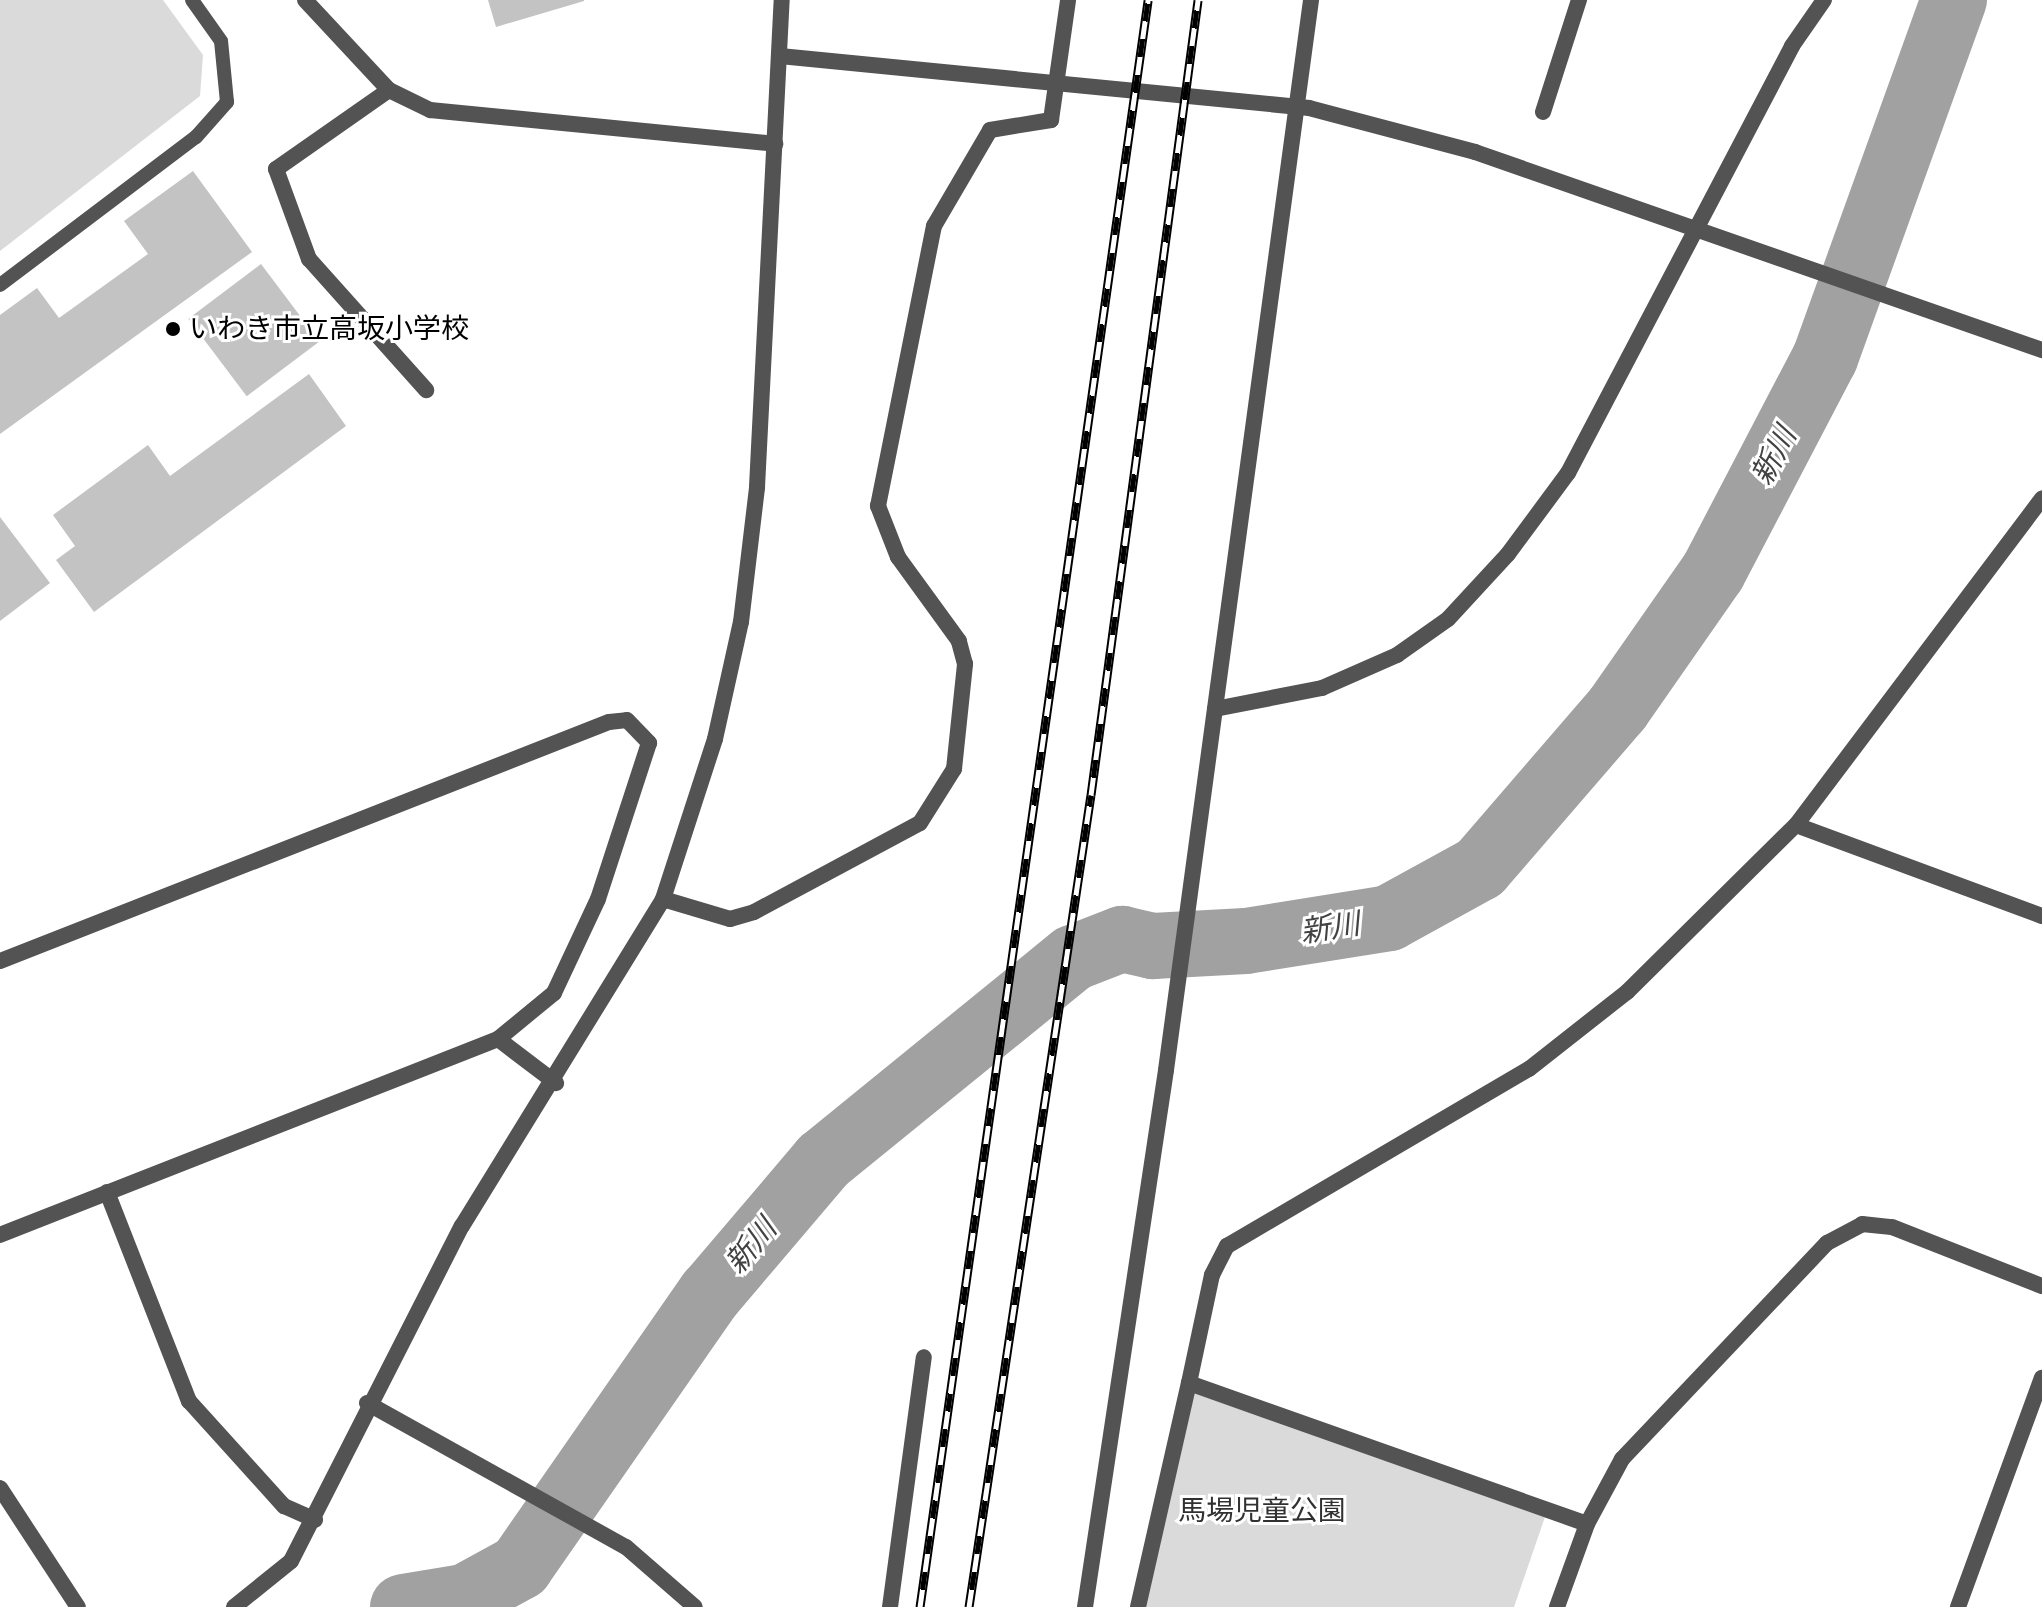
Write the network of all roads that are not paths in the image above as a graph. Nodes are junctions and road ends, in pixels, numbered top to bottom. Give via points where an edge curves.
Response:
1 (192, 0) edge
2 (305, 0) edge
3 (782, 0) edge
4 (1068, 0) edge
5 (1311, 0) edge
6 (1579, 0) edge
7 (1824, 0) edge
8 (780, 56) junction
9 (389, 90) junction
10 (1543, 112) dead end
11 (775, 144) junction
12 (0, 285) edge
13 (2042, 350) edge
14 (426, 390) dead end
15 (2042, 498) edge
16 (1215, 709) junction
17 (1796, 825) junction
18 (663, 899) junction
19 (2042, 916) edge
20 (0, 961) edge
21 (498, 1039) junction
22 (556, 1083) junction
23 (107, 1192) junction
24 (0, 1235) edge
25 (2042, 1286) edge
26 (924, 1357) dead end
27 (2042, 1378) edge
28 (1189, 1383) junction
29 (367, 1403) junction
30 (0, 1488) edge
31 (315, 1520) junction
32 (1587, 1524) junction
33 (78, 1607) edge
34 (234, 1607) edge
35 (695, 1607) edge
36 (890, 1607) edge
37 (1085, 1607) edge
38 (1138, 1607) edge
39 (1557, 1607) edge
40 (1958, 1607) edge

1 - 12 lane via 221,41 227,102 196,137
2 - 9 street
3 - 8 street
4 - 18 street via 1051,120 990,130 934,226 878,506 898,557 959,641 965,664 954,769 920,823 754,912 730,919
5 - 16 street
6 - 10 street
7 - 16 street via 1792,46 1568,473 1508,554 1448,619 1397,655 1322,688
8 - 11 street
8 - 13 street via 1309,108 1475,152
9 - 11 street via 430,110
9 - 14 street via 276,169 309,259
11 - 18 street via 757,487 741,622 715,739
15 - 17 street
16 - 37 street
17 - 19 street
17 - 28 street via 1627,992 1529,1069 1227,1246 1212,1275
18 - 22 street
20 - 21 street via 627,720 643,729 648,760 598,899 554,993
21 - 22 street
21 - 23 street
22 - 29 street via 462,1226
23 - 24 street
23 - 31 street via 189,1401 284,1506
25 - 32 street via 1892,1227 1862,1224 1827,1243 1622,1459
26 - 36 street
27 - 40 street
28 - 32 street
28 - 38 street
29 - 31 street
29 - 35 street via 626,1547
30 - 33 street
31 - 34 street via 291,1561
32 - 39 street

